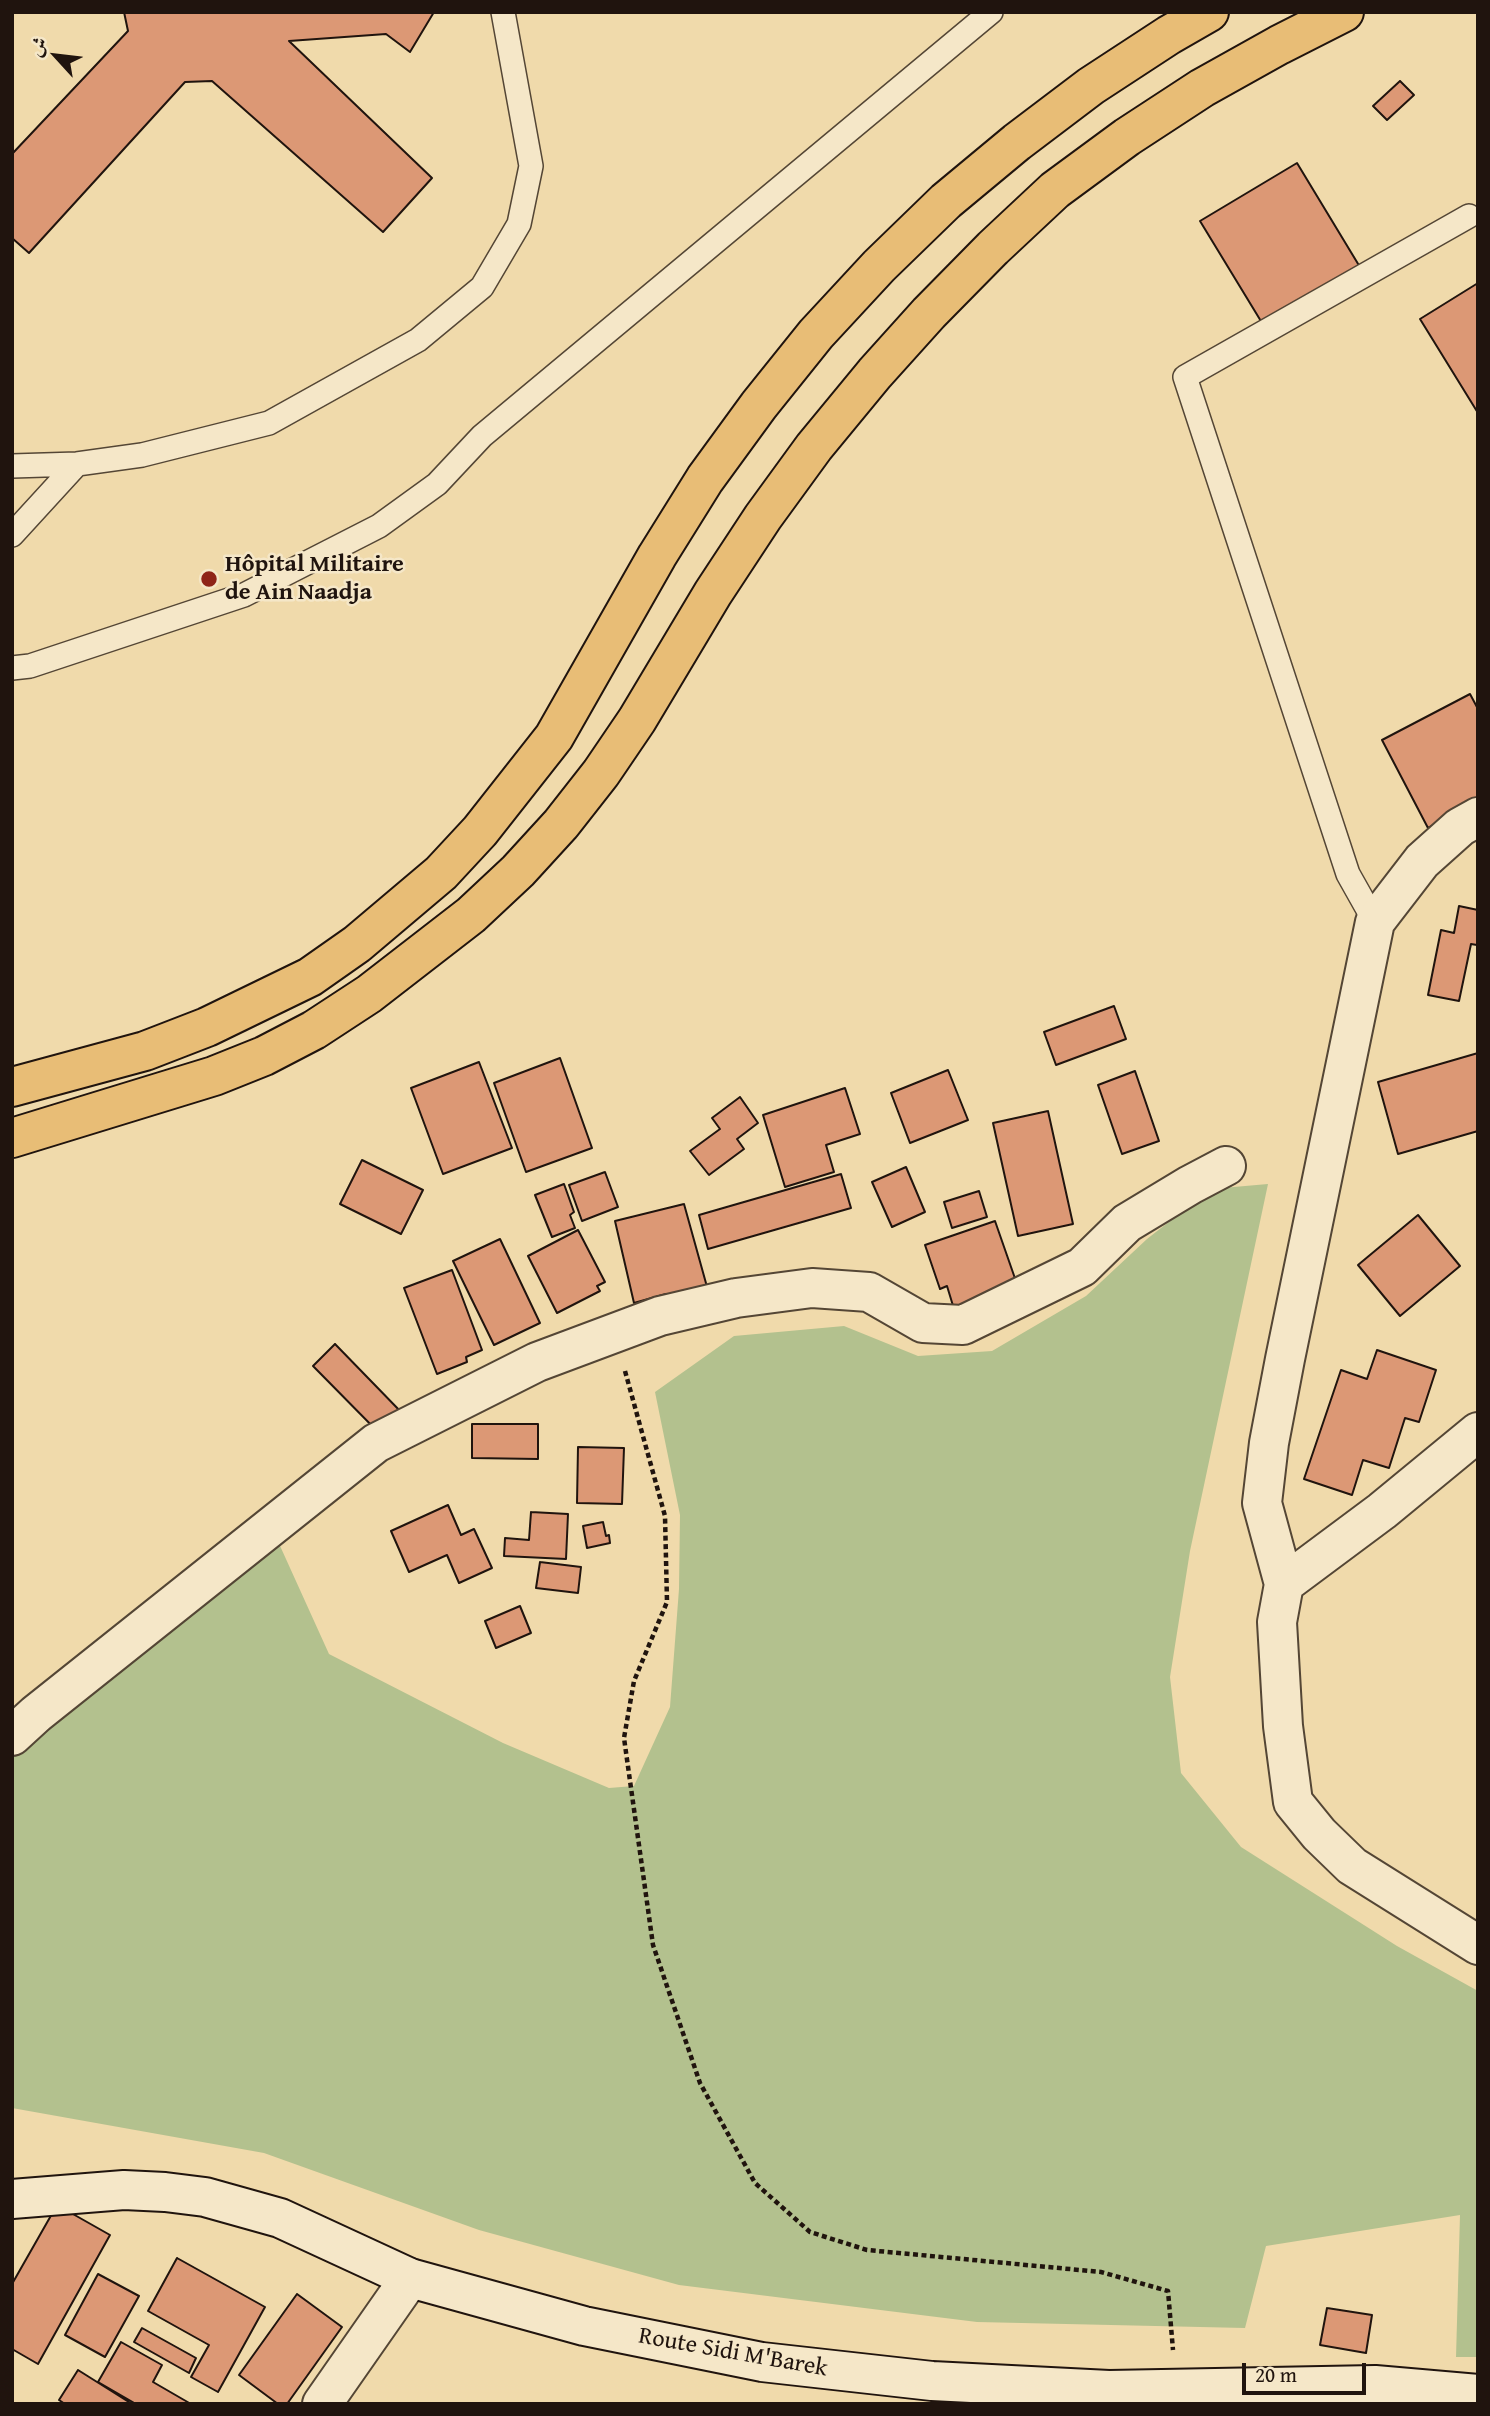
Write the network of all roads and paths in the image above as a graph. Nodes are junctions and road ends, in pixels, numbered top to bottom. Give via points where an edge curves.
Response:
1 (503, 12) edge
2 (991, 12) edge
3 (1209, 12) edge
4 (1344, 12) edge
5 (1469, 216) dead end
6 (77, 464) junction
7 (12, 466) edge
8 (12, 535) edge
9 (12, 668) edge
10 (1478, 817) edge
11 (1375, 922) junction
12 (12, 1087) edge
13 (12, 1138) edge
14 (1226, 1166) dead end
15 (614, 1334) junction
16 (1478, 1432) edge
17 (1284, 1584) junction
18 (12, 1736) edge
19 (1478, 1945) edge
20 (12, 2199) edge
21 (410, 2278) junction
22 (1171, 2389) junction
23 (1478, 2394) edge
24 (322, 2404) edge

1 - 6 lane via 531,166 519,224 482,287 418,340 269,423 142,455
2 - 9 lane via 482,436 437,484 379,526 244,595
3 - 12 highway via 1091,86 1017,142 936,211 816,334 705,479 554,737 441,873 357,944 310,976 207,1027 145,1051
4 - 13 highway via 1202,88 1127,136 1055,190 929,313 814,447 763,517 601,773 544,843 471,915 369,994 264,1056 214,1076
5 - 11 lane via 1185,377 1348,874
6 - 7 lane
6 - 8 lane
10 - 11 street via 1422,861
11 - 17 street via 1269,1443 1262,1503
14 - 15 street via 1127,1223 1082,1267 962,1325 923,1323 869,1292 812,1288 736,1298 660,1316
15 - 18 street via 537,1363 376,1443
15 - 22 path via 665,1516 667,1602 635,1681 624,1738 653,1945 700,2083 755,2183 810,2232 867,2250 1101,2272 1168,2291 1174,2344
16 - 17 street
17 - 19 street via 1277,1622 1293,1802 1352,1866
20 - 21 street, Route Sidi M'Barek via 124,2190 205,2197 280,2218
21 - 22 street, Route Sidi M'Barek via 584,2326 762,2362 932,2381
21 - 24 street
22 - 23 street, Route Sidi M'Barek via 1375,2385

